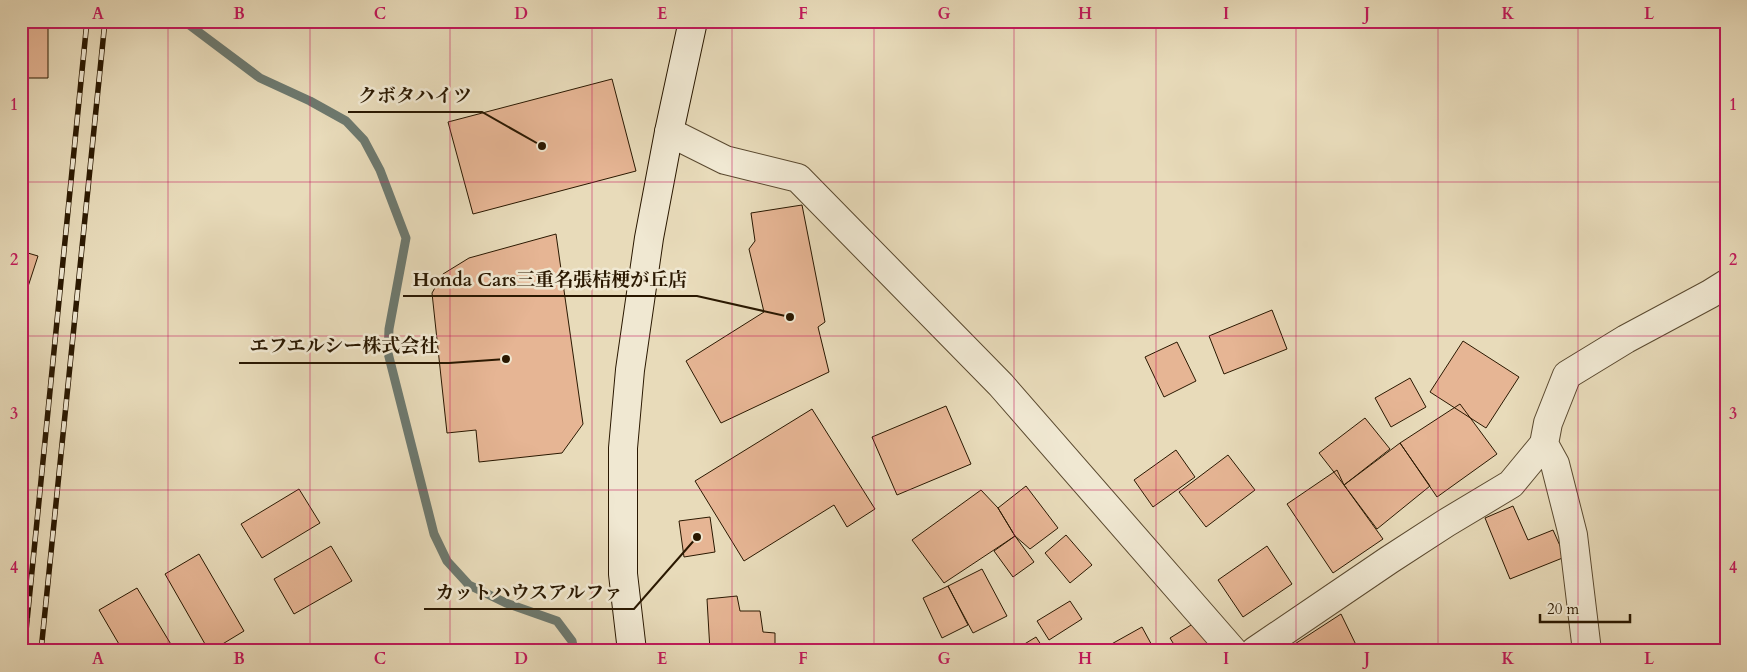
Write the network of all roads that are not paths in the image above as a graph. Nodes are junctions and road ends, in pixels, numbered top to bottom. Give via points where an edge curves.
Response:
1 (693, 21) edge
2 (669, 132) junction
3 (1726, 284) edge
4 (1544, 444) junction
5 (632, 651) edge
6 (1232, 651) edge
7 (1256, 651) edge
8 (1587, 651) edge

1 - 2 street
2 - 5 street via 649,238 630,370 623,448 623,574
2 - 6 street via 725,160 798,178 1001,385
3 - 4 street via 1567,375 1548,423
4 - 7 street via 1511,484 1389,560
4 - 8 street via 1555,464 1573,535

